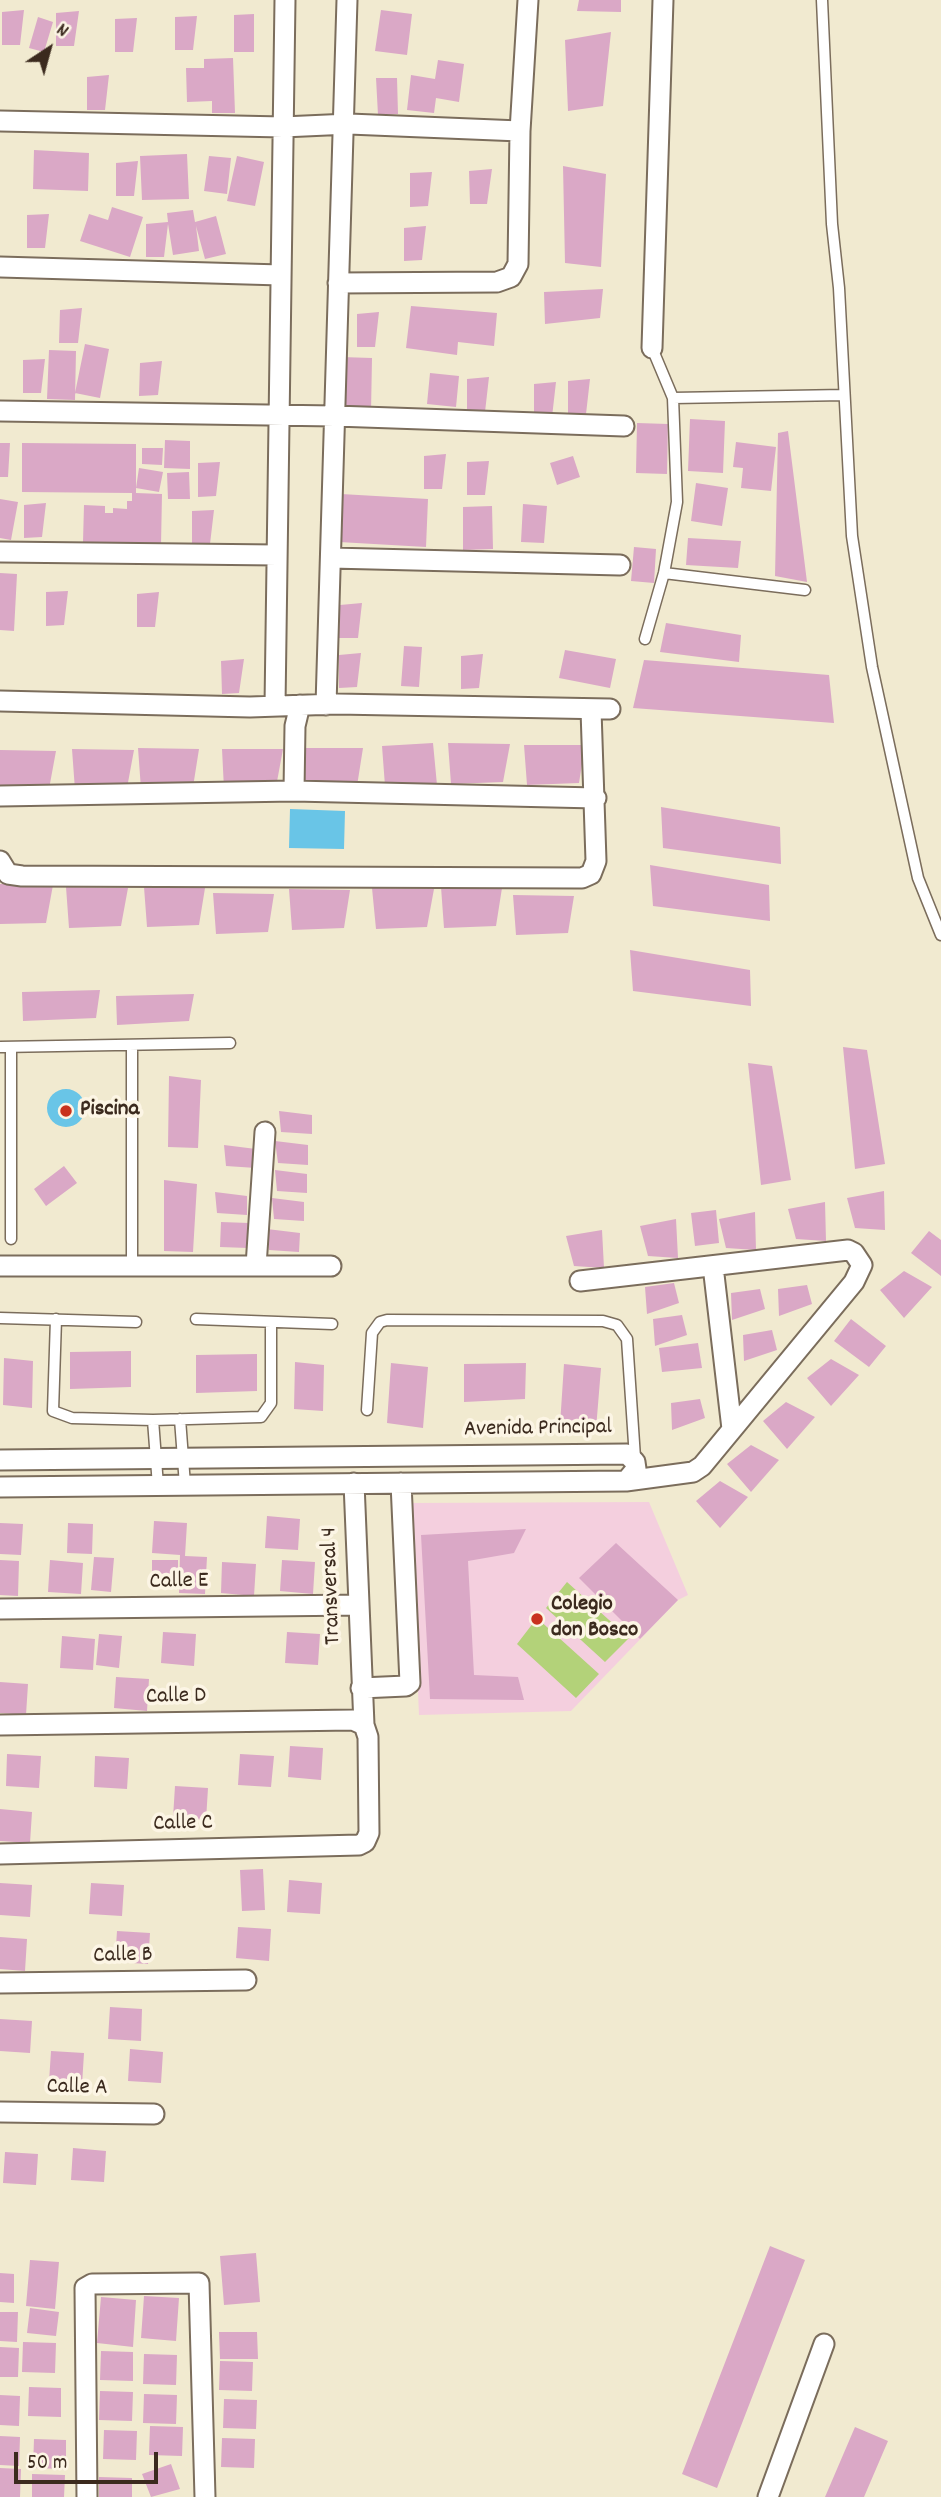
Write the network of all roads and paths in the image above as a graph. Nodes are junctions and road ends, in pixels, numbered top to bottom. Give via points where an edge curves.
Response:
1 (285, 0) edge
2 (347, 0) edge
3 (528, 0) edge
4 (663, 0) edge
5 (822, 0) edge
6 (0, 121) edge
7 (344, 125) junction
8 (283, 127) junction
9 (520, 131) junction
10 (0, 267) edge
11 (281, 275) junction
12 (338, 283) junction
13 (652, 348) joint
14 (844, 395) junction
15 (673, 398) junction
16 (0, 411) edge
17 (279, 416) junction
18 (335, 416) junction
19 (624, 426) dead end
20 (0, 552) edge
21 (277, 555) junction
22 (331, 558) junction
23 (620, 565) dead end
24 (664, 573) junction
25 (804, 590) dead end
26 (645, 639) dead end
27 (0, 701) edge
28 (275, 705) junction
29 (300, 705) junction
30 (326, 705) junction
31 (294, 791) junction
32 (0, 796) edge
33 (596, 797) junction
34 (0, 861) edge
35 (941, 934) edge
36 (230, 1043) dead end
37 (132, 1046) junction
38 (6, 1047) edge
39 (265, 1132) dead end
40 (11, 1239) dead end
41 (0, 1266) edge
42 (132, 1266) junction
43 (256, 1266) junction
44 (331, 1266) dead end
45 (713, 1266) junction
46 (580, 1281) dead end
47 (0, 1318) edge
48 (196, 1319) dead end
49 (56, 1320) junction
50 (136, 1322) dead end
51 (271, 1322) junction
52 (332, 1324) dead end
53 (367, 1409) dead end
54 (180, 1419) junction
55 (153, 1420) junction
56 (732, 1429) junction
57 (156, 1458) junction
58 (183, 1458) junction
59 (0, 1460) edge
60 (635, 1462) junction
61 (625, 1480) junction
62 (354, 1483) junction
63 (401, 1483) junction
64 (185, 1485) junction
65 (159, 1486) junction
66 (0, 1487) edge
67 (358, 1605) junction
68 (0, 1609) edge
69 (361, 1688) junction
70 (358, 1722) junction
71 (0, 1725) edge
72 (366, 1842) joint
73 (0, 1854) edge
74 (246, 1980) dead end
75 (0, 1983) edge
76 (0, 2112) edge
77 (154, 2114) dead end
78 (824, 2344) dead end
79 (88, 2497) edge
80 (205, 2497) edge
81 (768, 2497) edge

1 - 8 street
2 - 7 street
3 - 9 street
4 - 13 street
5 - 14 lane
6 - 8 street
7 - 8 street
7 - 9 street
7 - 12 street
8 - 11 street
9 - 12 street via 519,264 511,277 497,282
10 - 11 street
11 - 17 street
12 - 18 street
13 - 15 lane
14 - 15 lane
14 - 35 lane via 852,536 872,667 918,878
15 - 24 lane via 677,502
16 - 17 street
17 - 18 street
17 - 21 street
18 - 19 street
18 - 22 street
20 - 21 street
21 - 28 street
22 - 23 street
22 - 30 street
24 - 25 lane
24 - 26 lane
27 - 28 street
28 - 29 street
29 - 30 street
29 - 31 street via 295,726
30 - 33 street via 601,710
31 - 32 street
31 - 33 street
33 - 34 street via 596,861 591,874 582,878 22,876 8,874
36 - 37 lane
37 - 38 lane
37 - 42 lane
38 - 40 lane
39 - 43 street
41 - 42 street
42 - 43 street
43 - 44 street
45 - 46 street
45 - 56 street
45 - 56 street via 848,1250 862,1265 854,1282
47 - 49 lane
48 - 51 lane
49 - 50 lane
49 - 55 lane via 53,1411 72,1418
51 - 52 lane
51 - 54 lane via 271,1403 266,1413 261,1417
53 - 60 lane via 372,1333 380,1322 603,1321 617,1325 627,1339
54 - 55 lane
54 - 58 lane
55 - 57 lane
56 - 61 street via 693,1472
57 - 58 street, Avenida Principal
57 - 59 street, Avenida Principal
57 - 65 lane
58 - 60 street, Avenida Principal via 627,1454
58 - 64 lane
60 - 61 street, Avenida Principal via 632,1475
61 - 63 street
62 - 63 street
62 - 64 street
62 - 67 street, Transversal 4
63 - 69 street via 410,1683
64 - 65 street
65 - 66 street
67 - 68 street, Calle E
67 - 69 street, Transversal 4
69 - 70 street, Transversal 4
70 - 71 street, Calle D
70 - 72 street, Transversal 4 via 368,1737
72 - 73 street, Calle C
74 - 75 street, Calle B
76 - 77 street, Calle A
78 - 81 street
79 - 80 street via 85,2288 92,2284 199,2283

